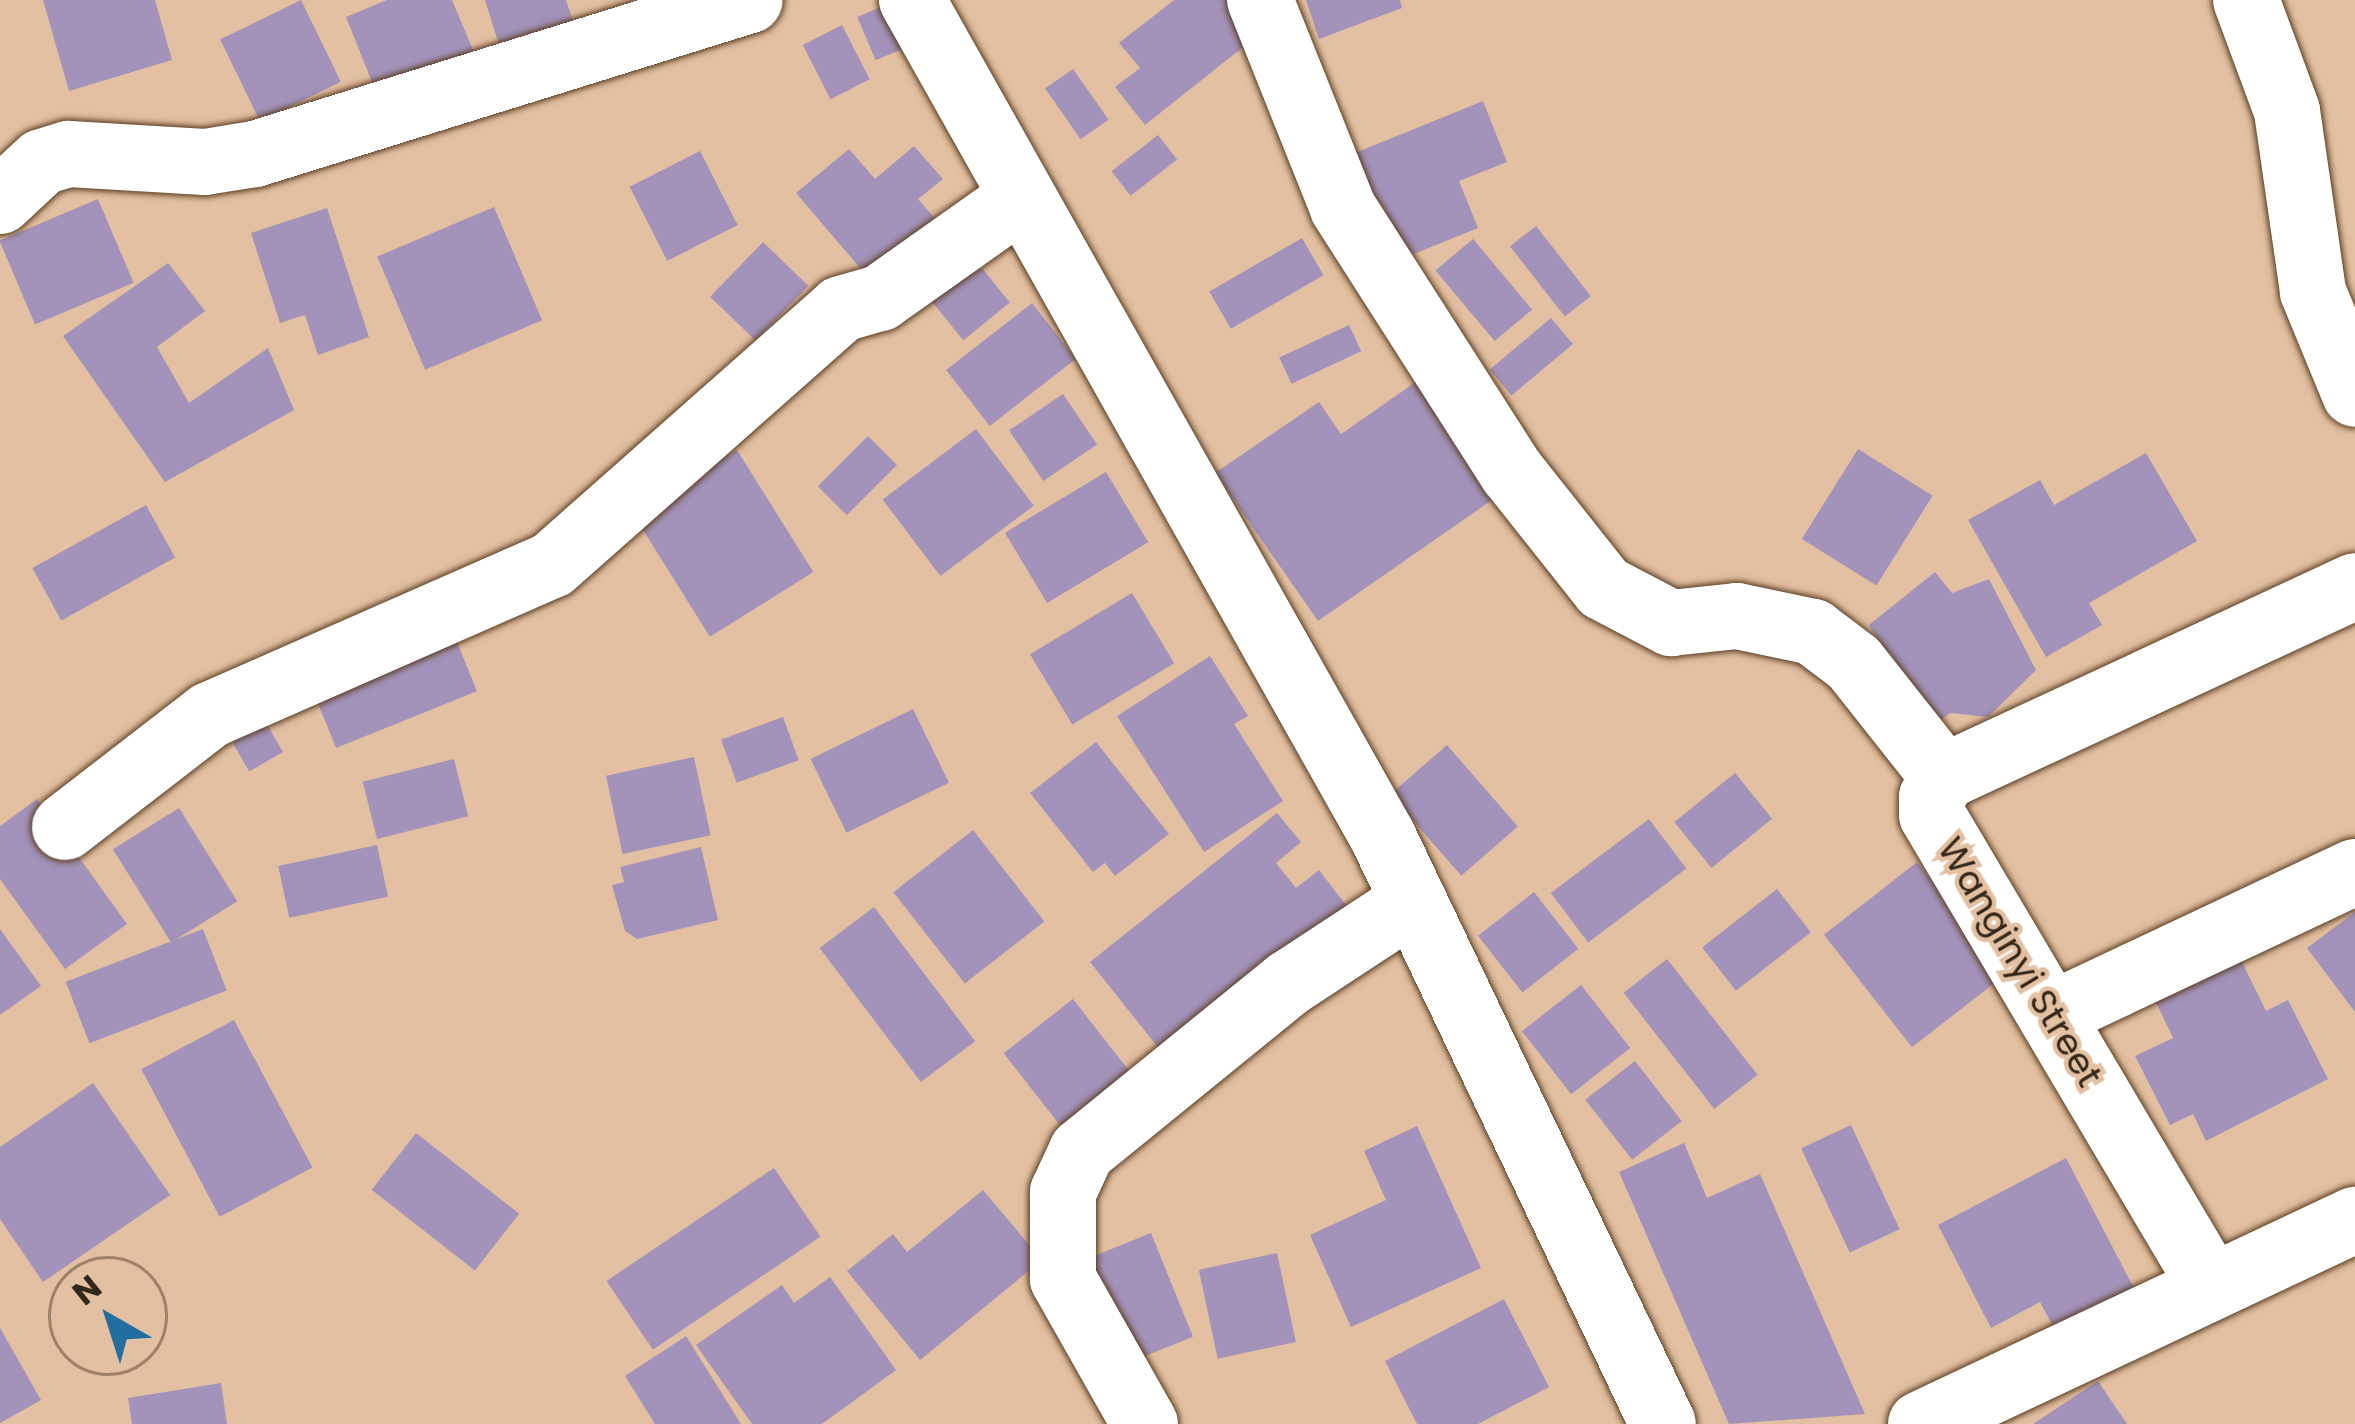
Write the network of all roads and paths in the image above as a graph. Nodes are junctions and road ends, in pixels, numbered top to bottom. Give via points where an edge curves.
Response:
1 (750, 0) edge
2 (912, 0) edge
3 (1260, 0) edge
4 (2246, 0) edge
5 (1022, 198) junction
6 (0, 201) edge
7 (2355, 394) edge
8 (2355, 586) edge
9 (1944, 777) junction
10 (65, 827) dead end
11 (2355, 872) edge
12 (1414, 901) junction
13 (2051, 1015) junction
14 (2355, 1220) edge
15 (2212, 1286) junction
16 (1145, 1424) edge
17 (1663, 1424) edge
18 (1922, 1424) edge

1 - 6 street via 255,154 205,162 69,154 42,162
2 - 5 street
3 - 9 street via 1343,208 1512,472 1604,588 1672,623 1737,616 1813,632 1854,663
4 - 7 street via 2288,111 2313,292
5 - 10 street via 880,298 842,309 552,565 210,715
5 - 12 street
8 - 9 street
9 - 13 street, Wanginyi Street via 1933,815
11 - 13 street
12 - 16 street via 1289,983 1082,1151 1064,1192 1063,1279
12 - 17 street
13 - 15 street, Wanginyi Street
14 - 15 street
15 - 18 street

